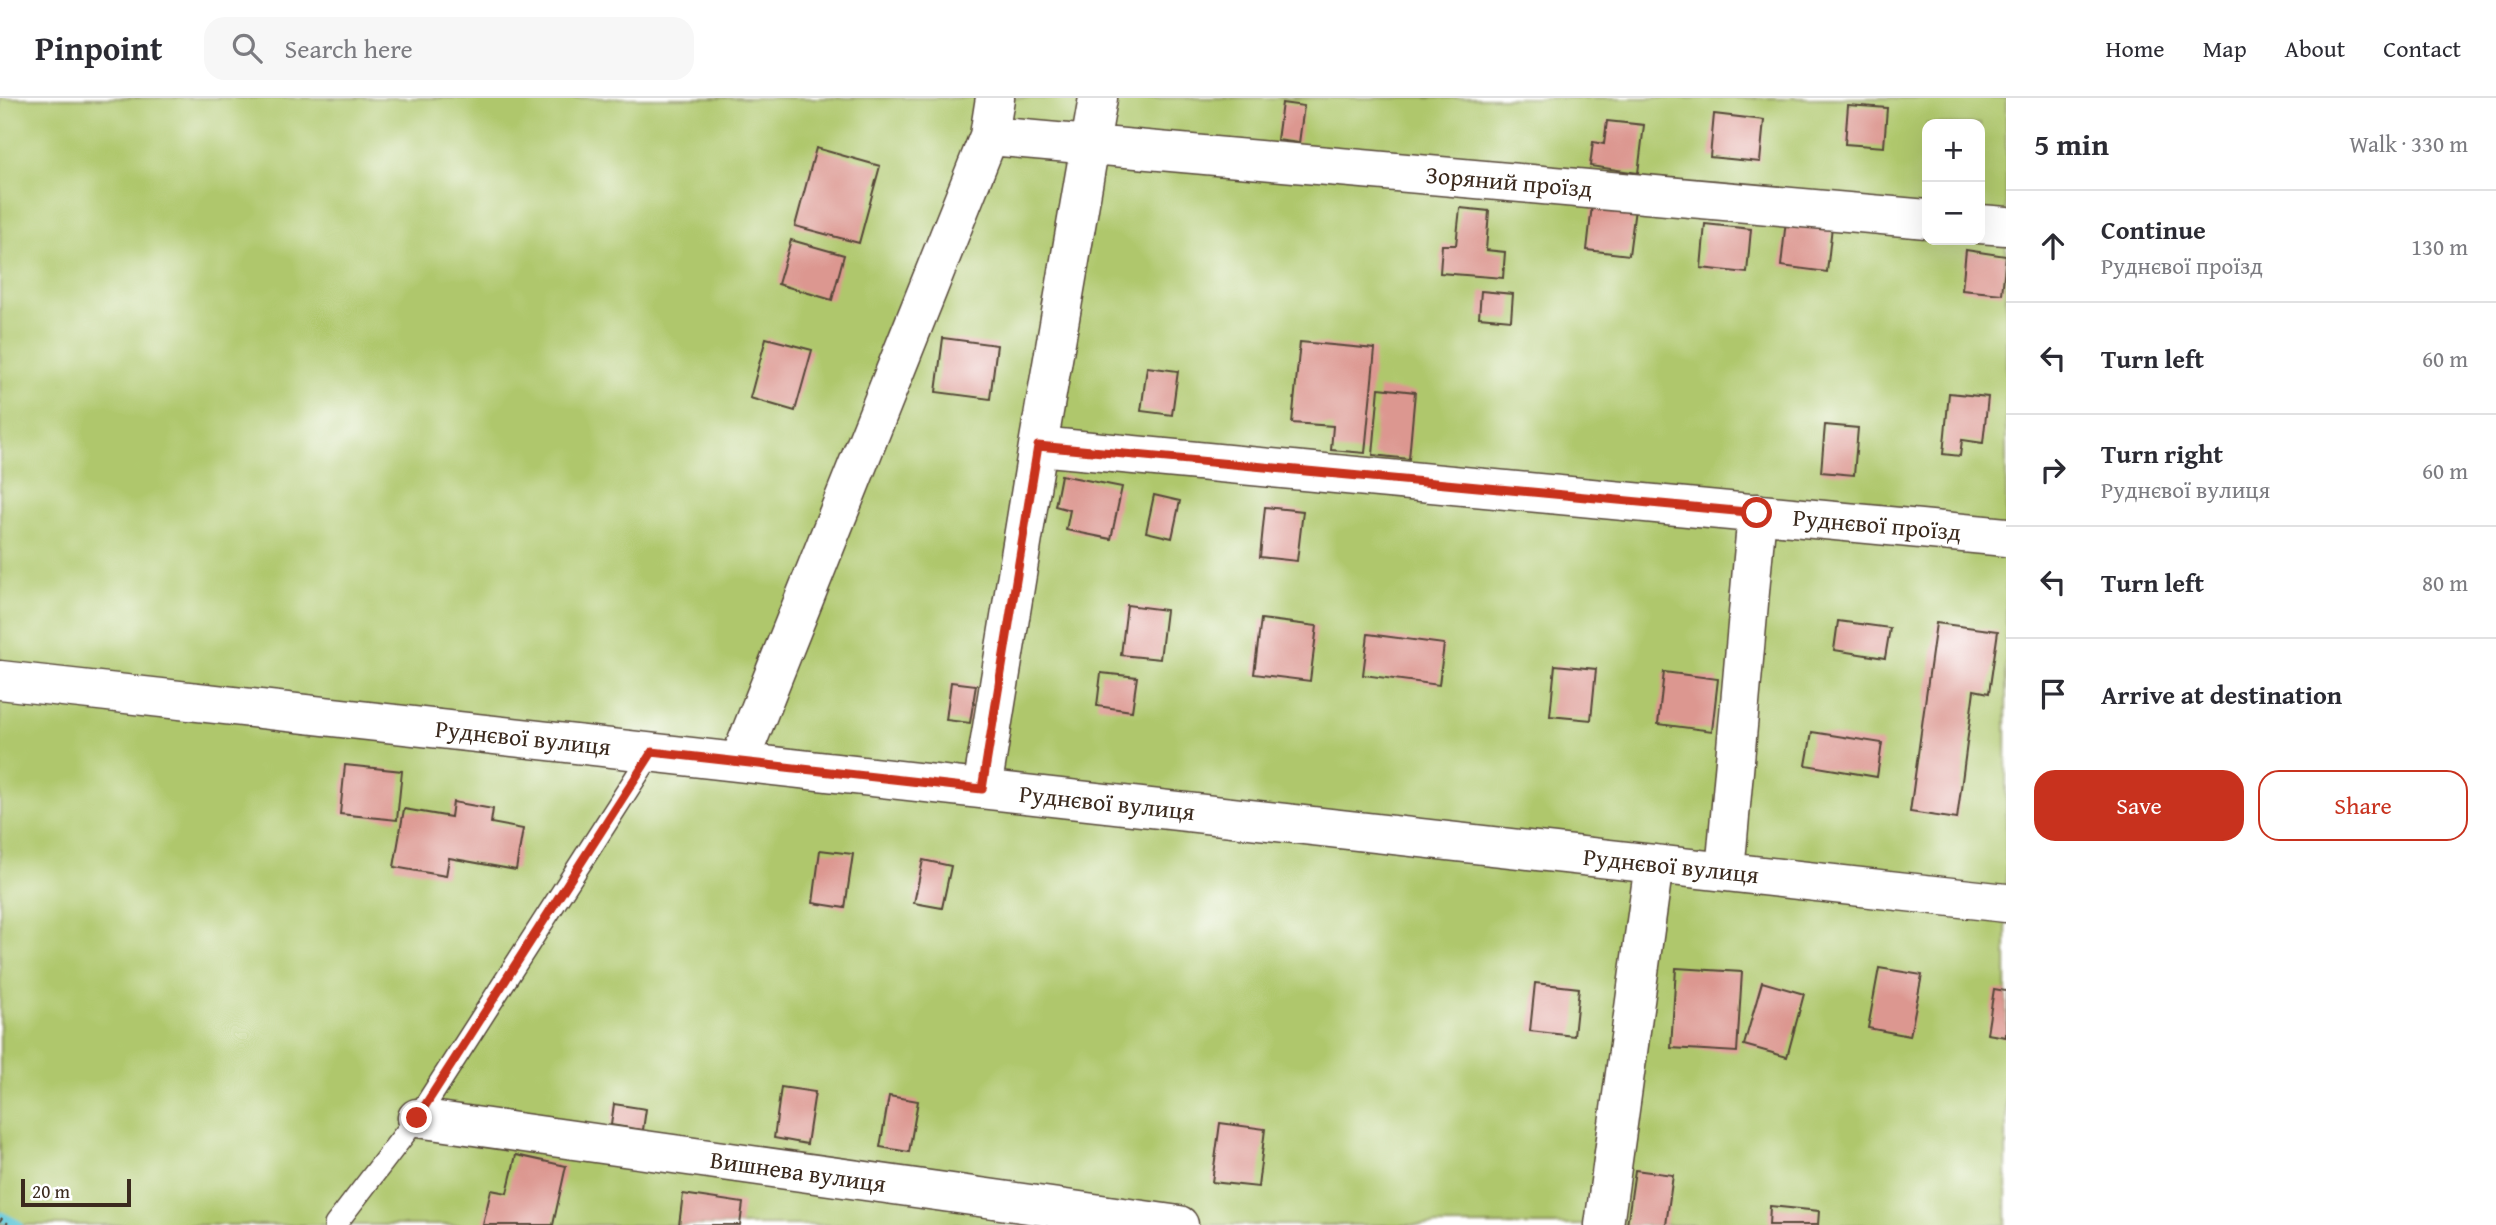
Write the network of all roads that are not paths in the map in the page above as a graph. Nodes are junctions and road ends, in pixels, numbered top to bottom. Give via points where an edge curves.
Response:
1 (996, 98) edge
2 (1098, 98) edge
3 (989, 136) junction
4 (1091, 145) junction
5 (1922, 219) edge
6 (1985, 224) edge
7 (2006, 226) edge
8 (1038, 446) junction
9 (1757, 513) junction
10 (2006, 537) edge
11 (0, 680) edge
12 (652, 752) junction
13 (739, 762) junction
14 (982, 789) junction
15 (1654, 864) junction
16 (1725, 872) junction
17 (2006, 903) edge
18 (417, 1118) junction
19 (335, 1225) edge
20 (1180, 1225) edge
21 (1604, 1225) edge

1 - 3 street
2 - 4 street
3 - 4 street, Зоряний проїзд
3 - 13 street
4 - 5 street, Зоряний проїзд
4 - 8 street
6 - 7 street
8 - 9 street, Руднєвої проїзд
8 - 14 street
9 - 10 street, Руднєвої проїзд
9 - 16 street
11 - 12 street, Руднєвої вулиця
12 - 13 street, Руднєвої вулиця
12 - 18 lane
13 - 14 street, Руднєвої вулиця
14 - 15 street, Руднєвої вулиця
15 - 16 street, Руднєвої вулиця
15 - 21 street
16 - 17 street, Руднєвої вулиця
18 - 19 lane
18 - 20 street, Вишнева вулиця

